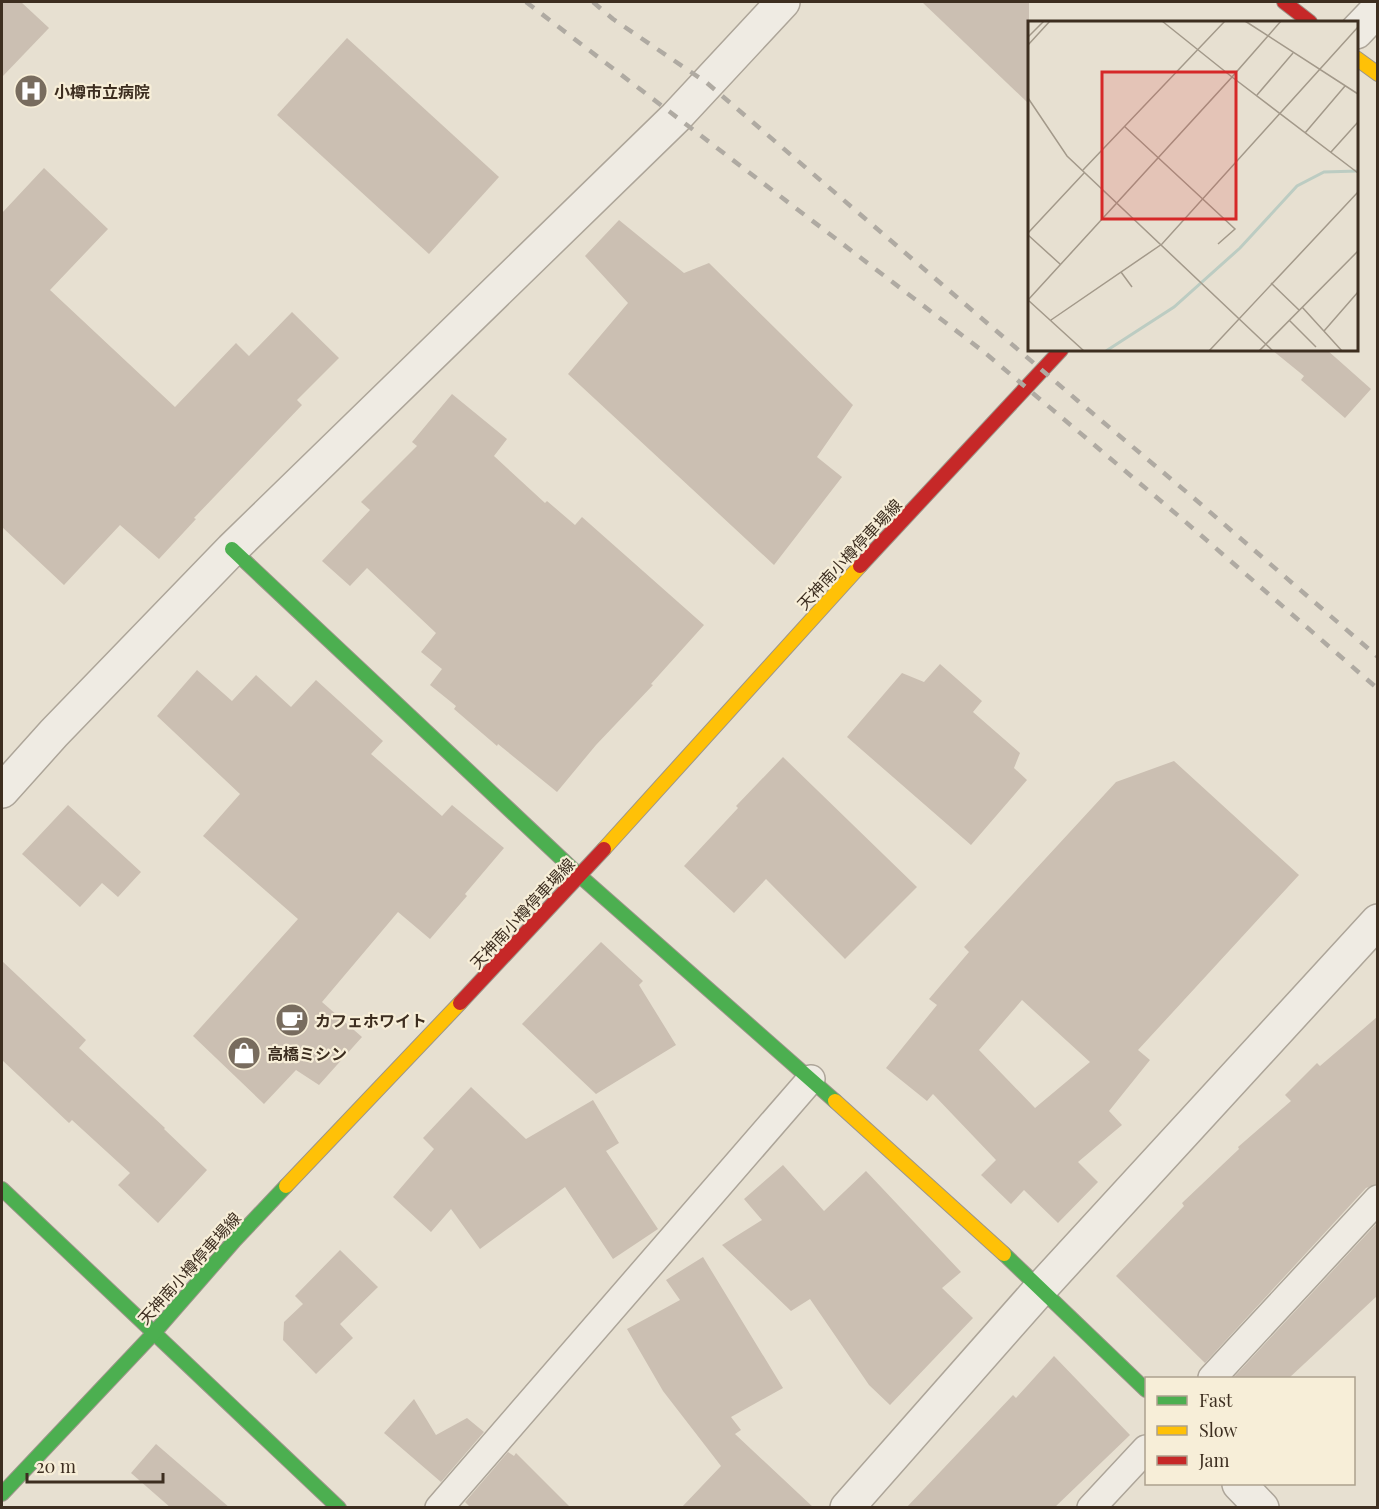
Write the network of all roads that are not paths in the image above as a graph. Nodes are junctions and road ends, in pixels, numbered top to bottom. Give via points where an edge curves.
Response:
1 (783, 2) edge
2 (1284, 2) edge
3 (1377, 9) edge
4 (1309, 21) edge
5 (1358, 30) edge
6 (1358, 60) edge
7 (1377, 74) edge
8 (1060, 351) edge
9 (232, 549) junction
10 (2, 791) edge
11 (580, 876) junction
12 (1377, 921) edge
13 (811, 1079) junction
14 (2, 1189) edge
15 (1377, 1199) edge
16 (1041, 1288) junction
17 (153, 1334) junction
18 (1213, 1377) edge
19 (1145, 1389) edge
20 (1145, 1450) edge
21 (1240, 1485) edge
22 (2, 1494) edge
23 (339, 1508) edge
24 (439, 1508) edge
25 (847, 1508) edge
26 (1091, 1508) edge
27 (1262, 1508) edge

1 - 9 street via 676,117
2 - 4 street
3 - 5 street
6 - 7 street
8 - 11 street, 天神南小樽停車場線 via 813,616
9 - 10 street
9 - 11 street
11 - 13 street
11 - 17 street, 天神南小樽停車場線 via 235,1240
12 - 16 street
13 - 16 street
13 - 24 lane
14 - 17 street
15 - 18 lane
16 - 19 street
16 - 25 street
17 - 22 street, 天神南小樽停車場線
17 - 23 street
20 - 26 lane
21 - 27 street

